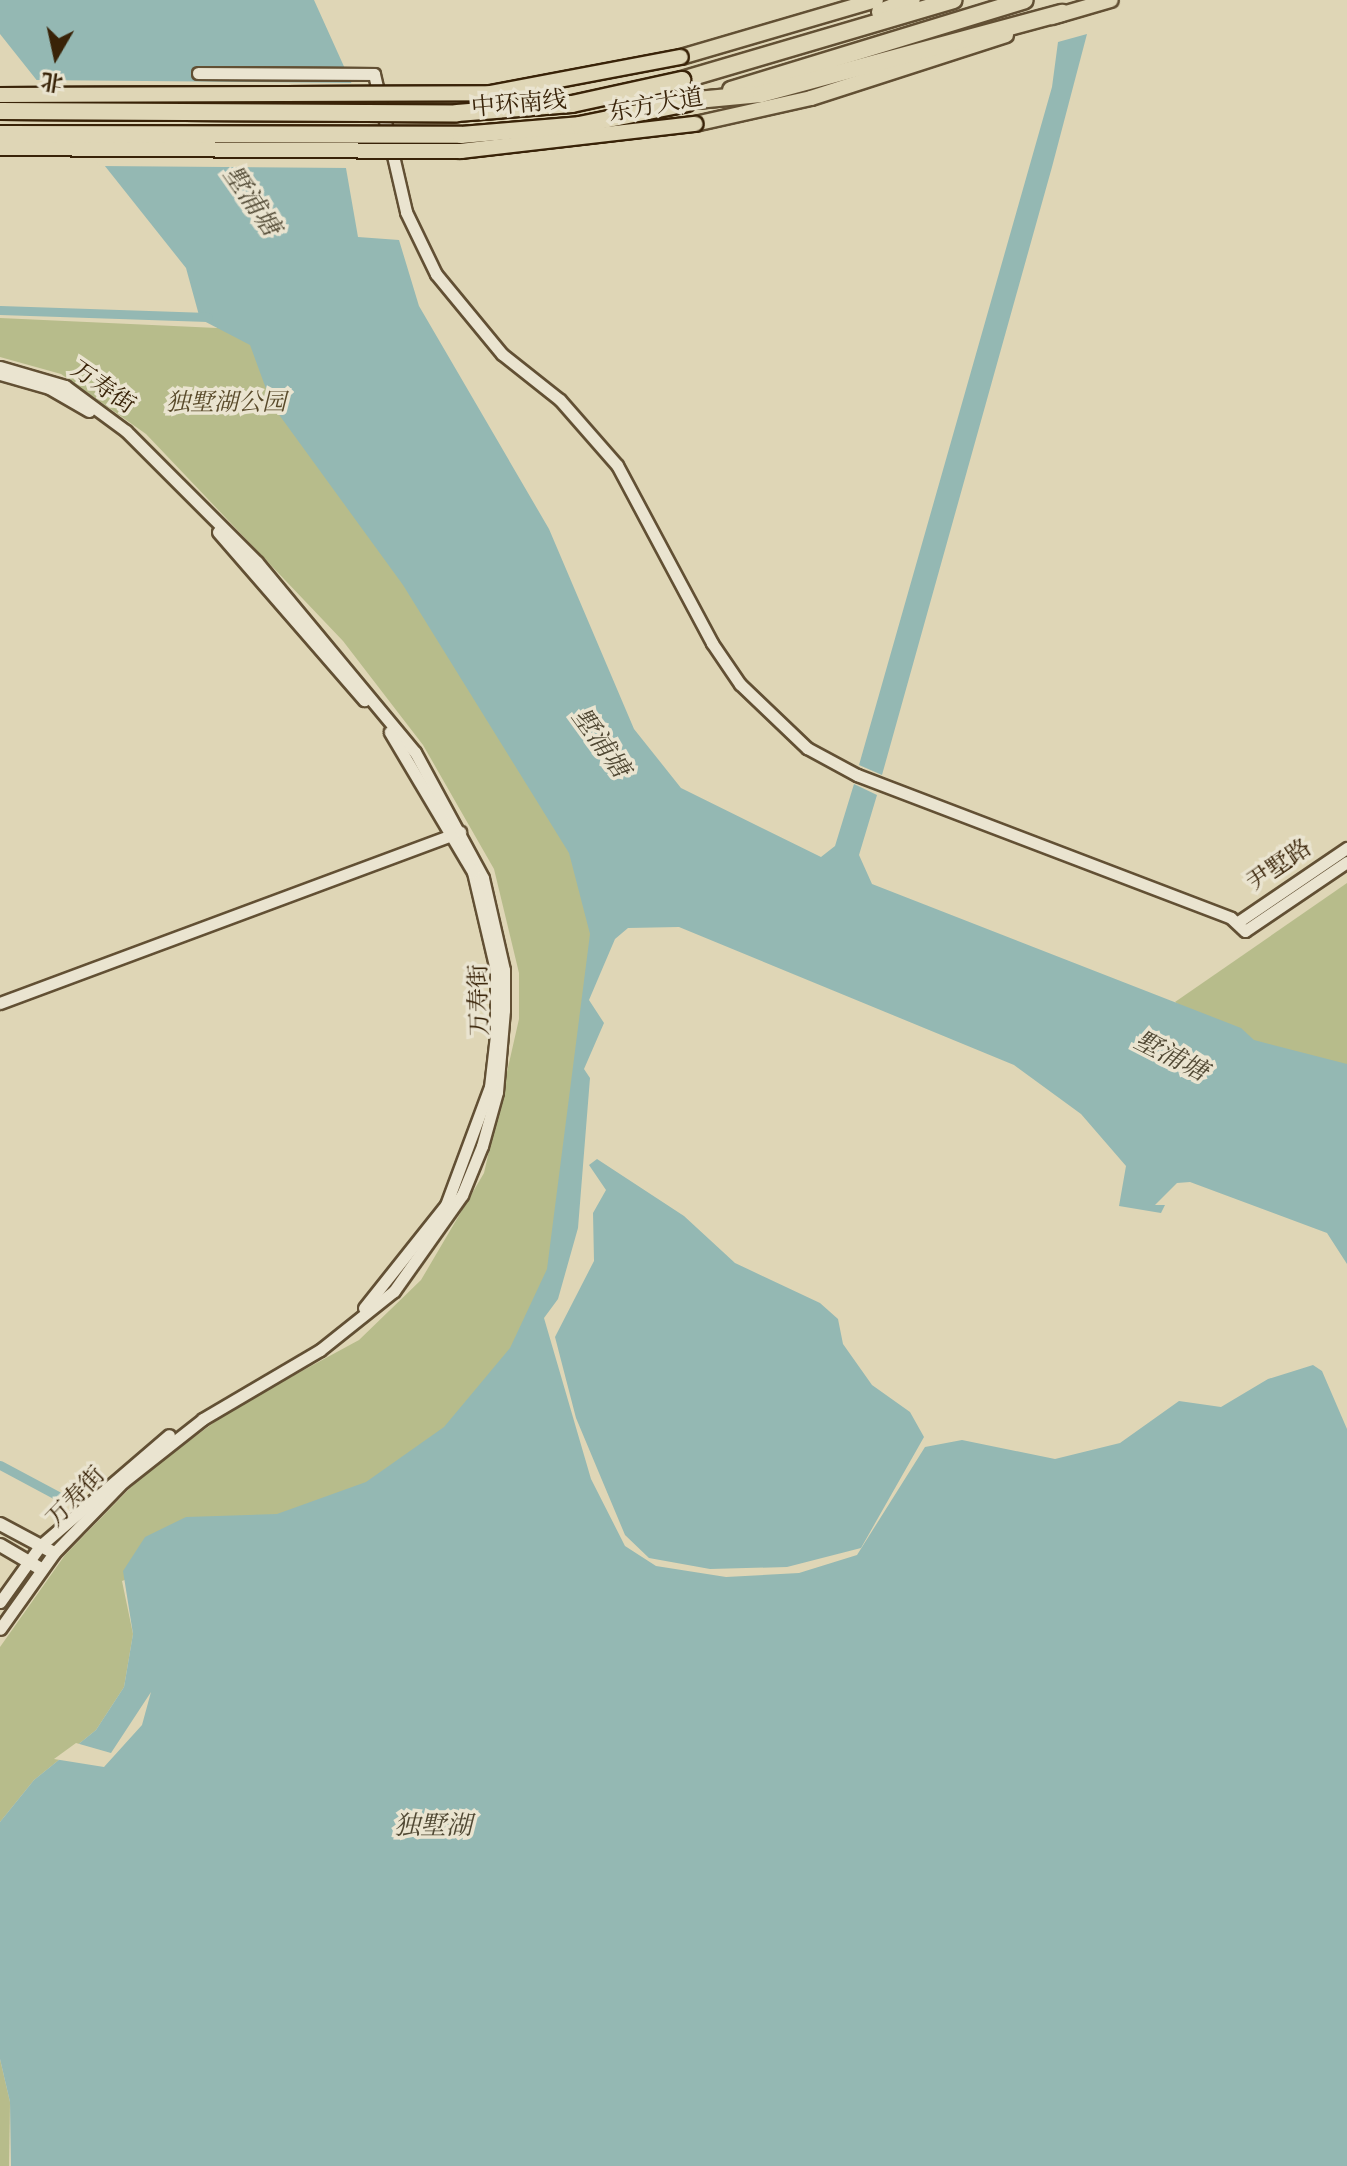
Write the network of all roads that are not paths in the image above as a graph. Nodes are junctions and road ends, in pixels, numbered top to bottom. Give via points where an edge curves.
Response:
1 (876, 0) edge
2 (912, 0) edge
3 (953, 0) edge
4 (1025, 0) edge
5 (1111, 0) edge
6 (1062, 13) junction
7 (790, 48) junction
8 (198, 73) dead end
9 (0, 95) edge
10 (692, 102) junction
11 (0, 111) edge
12 (0, 134) edge
13 (0, 148) edge
14 (0, 367) edge
15 (0, 374) edge
16 (459, 832) junction
17 (1347, 848) edge
18 (1347, 862) edge
19 (1242, 926) junction
20 (0, 1003) edge
21 (99, 1500) junction
22 (0, 1524) edge
23 (0, 1545) edge
24 (40, 1546) junction
25 (54, 1553) junction
26 (27, 1561) junction
27 (41, 1569) junction
28 (0, 1602) edge
29 (0, 1629) edge

1 - 9 main road, 东方大道, bridge via 681,57 490,93
2 - 7 highway
3 - 7 highway, 中环南线
4 - 10 highway, 中环南线
5 - 6 main road, 东方大道
6 - 10 highway via 761,94
6 - 13 main road, 东方大道, bridge via 811,98 579,143 461,151
7 - 11 highway, 中环南线, bridge via 682,80 572,104 457,113
8 - 19 street via 374,74 406,212 444,286 502,354 560,400 617,465 740,684 807,748 857,775
10 - 12 highway, 中环南线, bridge via 579,125 461,135
14 - 16 street, 万寿街 via 65,386 126,431 205,509 343,662 415,752
15 - 16 street, 万寿街 via 49,388 95,415 206,519 374,711
16 - 20 street
16 - 21 street, 万寿街 via 489,928 496,1035 486,1102 446,1205 402,1268 357,1314 152,1447
17 - 19 street, 尹墅路
18 - 19 street, 尹墅路
21 - 24 street, 万寿街
21 - 25 street, 万寿街
22 - 24 main road
23 - 26 main road
24 - 25 main road
24 - 26 street, 万寿街
25 - 27 street, 万寿街
26 - 27 main road
26 - 28 street, 万寿街
27 - 29 street, 万寿街

